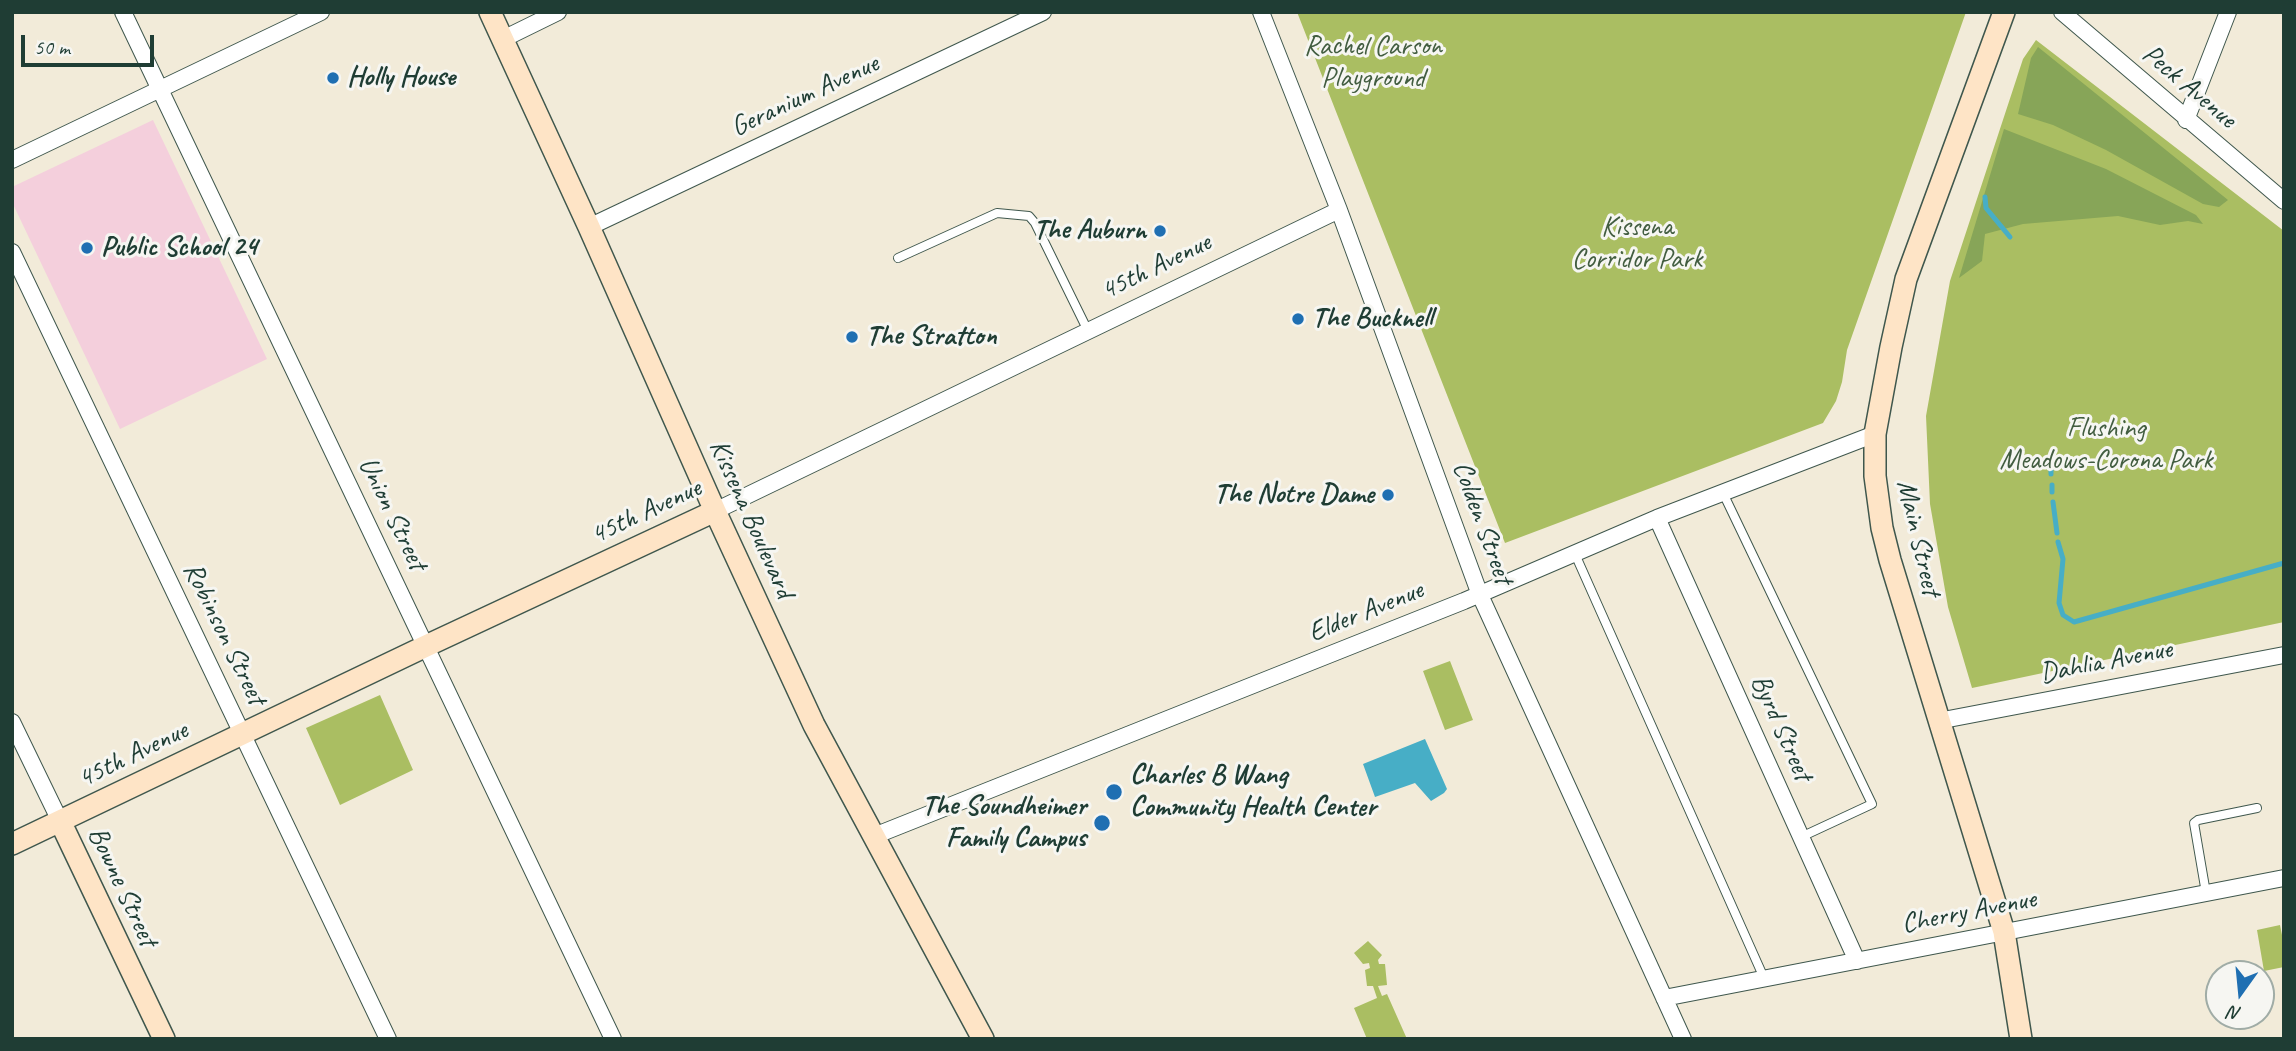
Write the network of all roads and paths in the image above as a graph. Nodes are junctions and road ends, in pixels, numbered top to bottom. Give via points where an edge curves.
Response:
1 (123, 12) edge
2 (321, 12) edge
3 (490, 12) edge
4 (558, 12) edge
5 (1043, 12) edge
6 (1262, 12) edge
7 (2004, 12) edge
8 (2062, 12) edge
9 (2228, 12) edge
10 (503, 39) junction
11 (160, 90) junction
12 (2186, 120) junction
13 (12, 160) edge
14 (2284, 201) edge
15 (1339, 210) junction
16 (589, 227) junction
17 (12, 252) edge
18 (898, 258) dead end
19 (1088, 331) junction
20 (1875, 434) junction
21 (1723, 494) junction
22 (715, 511) junction
23 (1657, 518) junction
24 (1575, 554) junction
25 (1480, 595) junction
26 (426, 646) junction
27 (2284, 655) edge
28 (1938, 721) junction
29 (12, 722) edge
30 (242, 734) junction
31 (2258, 808) dead end
32 (60, 821) junction
33 (874, 836) junction
34 (1801, 837) junction
35 (12, 844) edge
36 (2284, 877) edge
37 (2206, 893) junction
38 (2004, 932) junction
39 (1857, 961) junction
40 (1764, 978) junction
41 (1664, 998) junction
42 (164, 1039) edge
43 (388, 1039) edge
44 (613, 1039) edge
45 (983, 1039) edge
46 (1683, 1039) edge
47 (2021, 1039) edge

1 - 11 street, Union Street
2 - 11 street
3 - 10 main road, Kissena Boulevard
4 - 10 street
5 - 16 street, Geranium Avenue
6 - 15 street, Colden Street
7 - 20 main road, Main Street via 1915,252
8 - 12 street, Peck Avenue
9 - 12 street
10 - 16 main road, Kissena Boulevard
11 - 13 street
11 - 26 street, Union Street
12 - 14 street, Peck Avenue
15 - 19 street, 45th Avenue
15 - 25 street, Colden Street
16 - 22 main road, Kissena Boulevard
17 - 30 street, Robinson Street
18 - 19 lane via 997,213 1029,216
19 - 22 street, 45th Avenue
20 - 21 street, Elder Avenue
20 - 28 main road, Main Street via 1882,528
21 - 23 street, Elder Avenue
21 - 34 lane via 1872,804
22 - 26 main road, 45th Avenue
22 - 33 main road, Kissena Boulevard via 814,725
23 - 24 street, Elder Avenue
23 - 34 street, Byrd Street
24 - 25 street, Elder Avenue
24 - 40 lane
25 - 33 street, Elder Avenue
25 - 41 street, Colden Street
26 - 30 main road, 45th Avenue
26 - 44 street, Union Street
27 - 28 street, Dahlia Avenue
28 - 38 main road, Main Street
29 - 32 street, Bowne Street
30 - 32 main road, 45th Avenue
30 - 43 street, Robinson Street
31 - 37 lane via 2194,823
32 - 35 main road, 45th Avenue
32 - 42 main road, Bowne Street
33 - 45 main road, Kissena Boulevard
34 - 39 street, Byrd Street
36 - 37 street, Cherry Avenue
37 - 38 street, Cherry Avenue
38 - 39 street, Cherry Avenue
38 - 47 main road, Main Street
39 - 40 street, Cherry Avenue
40 - 41 street, Cherry Avenue
41 - 46 street, Colden Street

